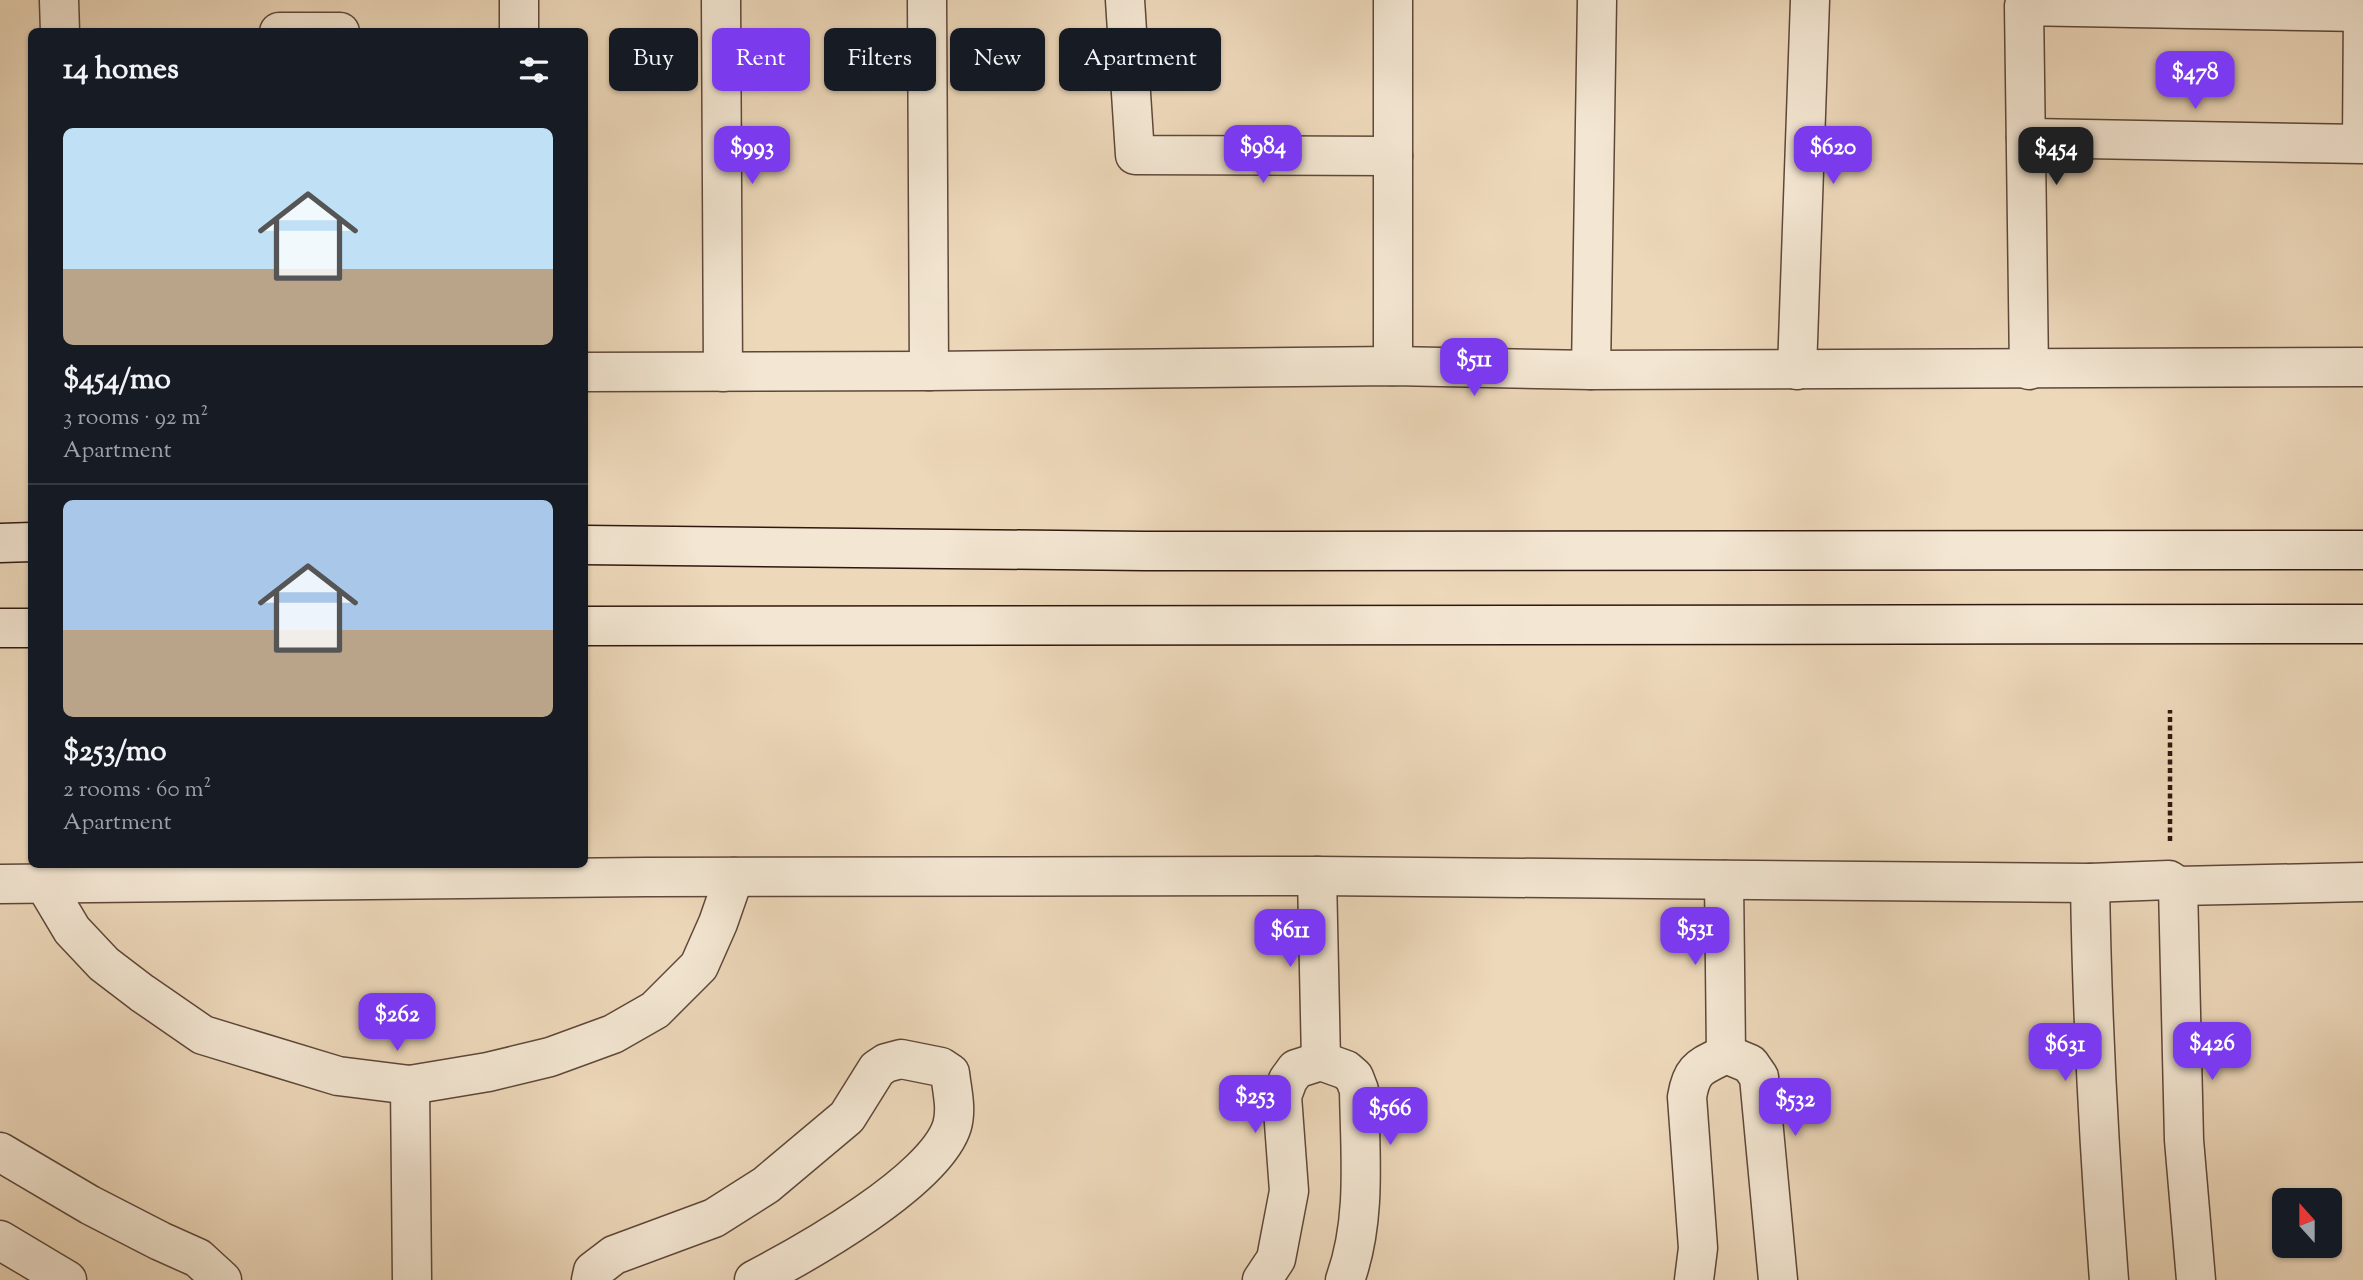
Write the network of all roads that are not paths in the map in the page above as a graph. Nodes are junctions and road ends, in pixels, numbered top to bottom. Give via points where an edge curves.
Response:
1 (59, 0) edge
2 (519, 0) edge
3 (721, 0) edge
4 (927, 0) edge
5 (1125, 0) edge
6 (1393, 0) edge
7 (1597, 0) edge
8 (1810, 0) edge
9 (2362, 10) edge
10 (60, 28) edge
11 (519, 28) edge
12 (2026, 138) junction
13 (1393, 156) junction
14 (1393, 366) junction
15 (2363, 367) edge
16 (1591, 370) junction
17 (1797, 370) junction
18 (2029, 370) junction
19 (588, 372) edge
20 (723, 372) junction
21 (929, 372) junction
22 (28, 542) edge
23 (0, 543) edge
24 (588, 545) edge
25 (2363, 550) edge
26 (2363, 624) edge
27 (588, 626) edge
28 (0, 628) edge
29 (28, 628) edge
30 (1317, 876) junction
31 (734, 877) junction
32 (1724, 880) junction
33 (2363, 882) edge
34 (44, 883) junction
35 (2090, 883) junction
36 (2174, 883) junction
37 (0, 884) edge
38 (1726, 1054) junction
39 (1321, 1061) junction
40 (410, 1085) junction
41 (0, 1152) edge
42 (0, 1240) edge
43 (67, 1280) edge
44 (222, 1280) edge
45 (412, 1280) edge
46 (591, 1280) edge
47 (754, 1280) edge
48 (1262, 1280) edge
49 (1345, 1280) edge
50 (1694, 1280) edge
51 (1778, 1280) edge
52 (2109, 1280) edge
53 (2196, 1280) edge

1 - 10 street
2 - 11 street
3 - 20 street
4 - 21 street
5 - 13 street via 1135,155
6 - 13 street
7 - 16 street
8 - 17 street
9 - 12 street via 2024,6
9 - 12 street via 2362,144
12 - 18 street
13 - 14 street
14 - 16 street
14 - 21 street
15 - 18 street
16 - 17 street
17 - 18 street
19 - 20 street
20 - 21 street
22 - 23 street
24 - 25 street via 1145,551
26 - 27 street
28 - 29 street
30 - 31 street
30 - 32 street
30 - 39 street
31 - 34 street
31 - 40 street via 699,966 655,1010 613,1034 550,1057
32 - 35 street
32 - 38 street
33 - 36 street
34 - 37 street
34 - 40 street via 72,930 104,964 203,1035 338,1076
35 - 36 street
35 - 52 street via 2092,1019
36 - 53 street via 2184,1140
38 - 50 street via 1699,1068 1690,1079 1687,1097 1698,1248
38 - 51 street via 1750,1063 1759,1077
39 - 48 street via 1296,1069 1282,1096 1289,1191 1276,1259
39 - 49 street via 1346,1070 1359,1090 1361,1194 1354,1257
40 - 45 street
41 - 44 street via 90,1205 198,1258
42 - 43 street
46 - 47 street via 593,1271 614,1255 714,1218 766,1185 847,1117 877,1069 886,1063 901,1059 950,1073 955,1113 951,1129 921,1171 808,1252

